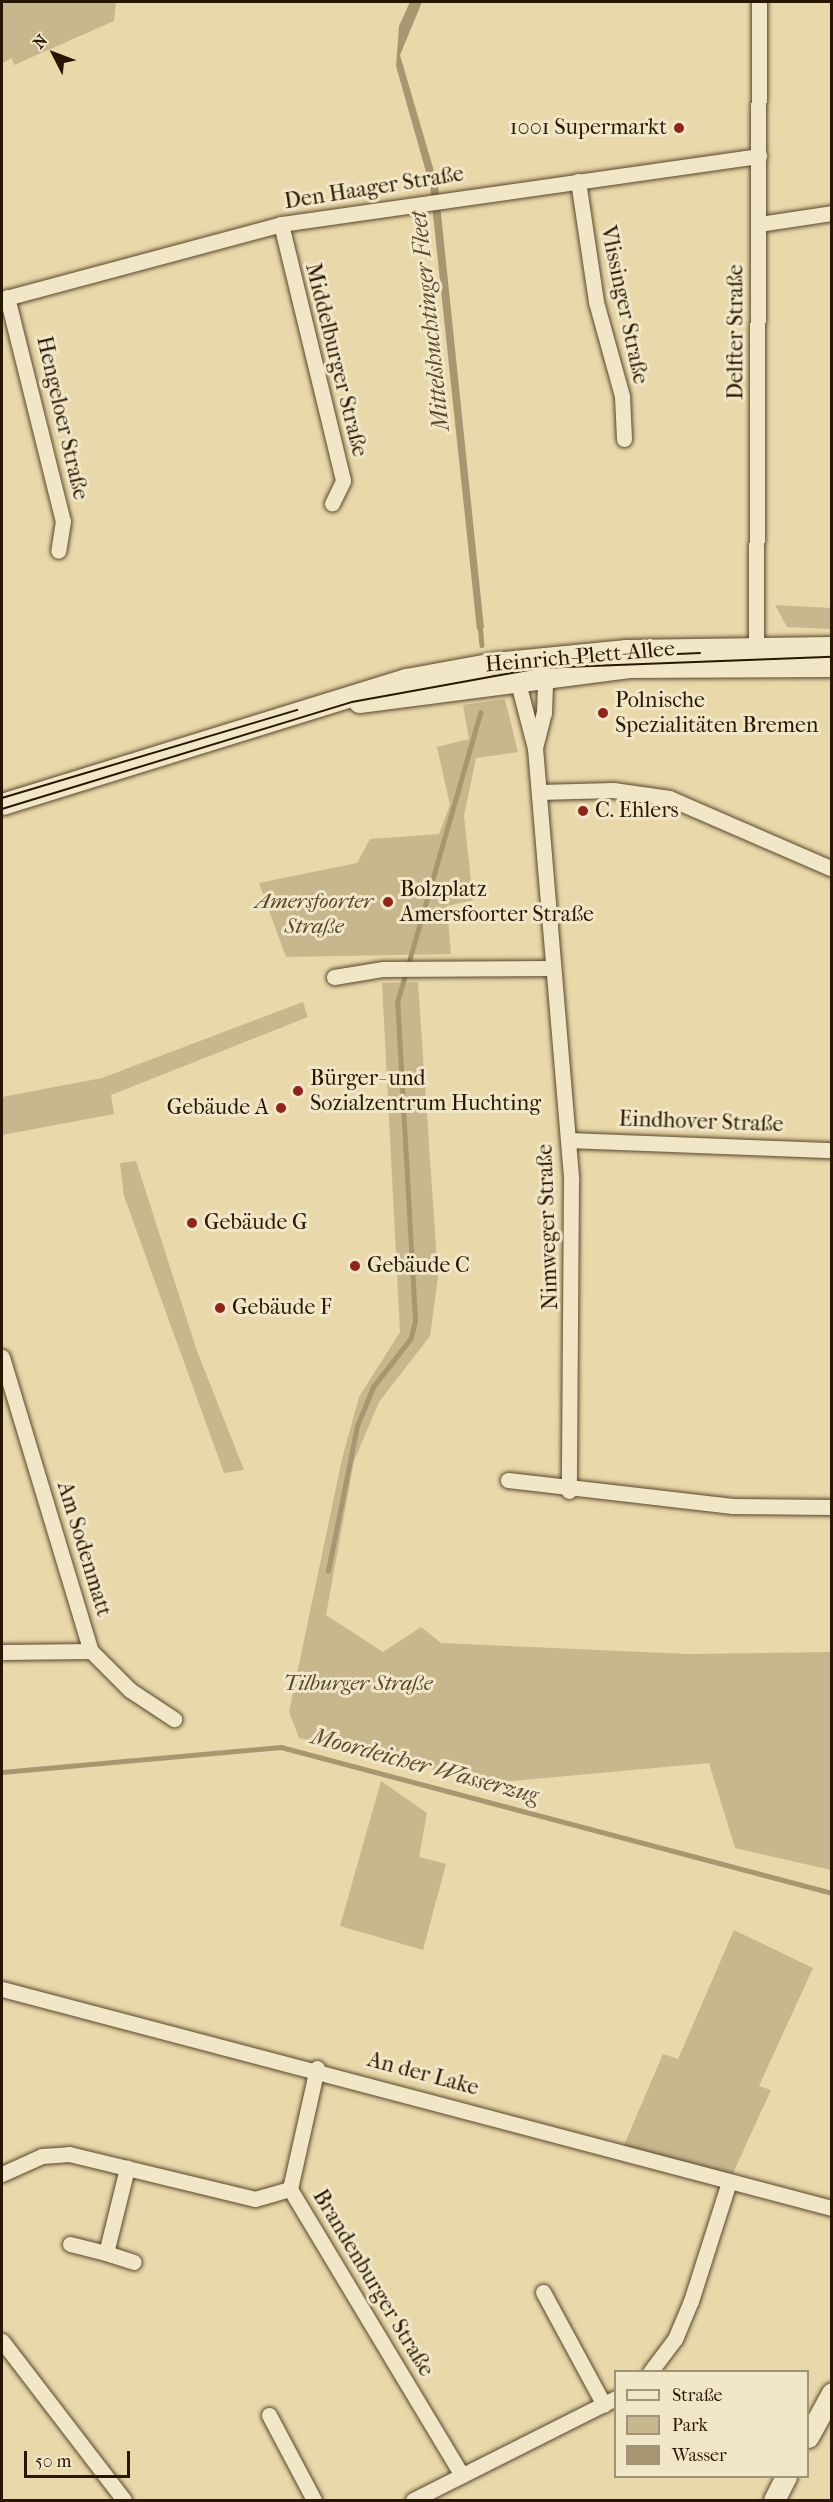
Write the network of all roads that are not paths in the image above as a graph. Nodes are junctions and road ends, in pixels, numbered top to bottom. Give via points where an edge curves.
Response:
1 (759, 2) edge
2 (759, 156) junction
3 (578, 182) junction
4 (831, 213) edge
5 (280, 224) junction
6 (759, 224) junction
7 (4, 298) edge
8 (624, 439) dead end
9 (332, 504) dead end
10 (58, 551) dead end
11 (831, 647) edge
12 (756, 654) junction
13 (532, 658) junction
14 (831, 666) edge
15 (545, 676) junction
16 (517, 679) junction
17 (334, 704) junction
18 (535, 748) junction
19 (538, 792) junction
20 (2, 804) edge
21 (831, 869) edge
22 (552, 968) junction
23 (334, 977) dead end
24 (569, 1140) junction
25 (831, 1150) edge
26 (2, 1357) edge
27 (507, 1480) dead end
28 (569, 1491) junction
29 (831, 1507) edge
30 (91, 1651) junction
31 (2, 1652) edge
32 (174, 1719) dead end
33 (2, 1989) edge
34 (317, 2068) junction
35 (127, 2168) junction
36 (2, 2174) edge
37 (729, 2182) junction
38 (290, 2189) junction
39 (831, 2208) edge
40 (70, 2244) dead end
41 (106, 2253) junction
42 (134, 2262) dead end
43 (543, 2292) dead end
44 (2, 2341) edge
45 (652, 2370) edge
46 (831, 2393) edge
47 (610, 2402) edge
48 (269, 2415) dead end
49 (809, 2433) edge
50 (462, 2475) junction
51 (785, 2478) edge
52 (124, 2500) edge
53 (314, 2500) edge
54 (412, 2500) edge
55 (774, 2500) edge

1 - 2 street, Delfter Straße
2 - 3 street, Den Haager Straße
2 - 6 street, Delfter Straße
3 - 5 street, Den Haager Straße
3 - 8 street, Vlissinger Straße via 596,302 622,396
4 - 6 street
5 - 7 street, Den Haager Straße
5 - 9 street, Middelburger Straße via 343,480
6 - 12 street, Delfter Straße
7 - 10 street, Hengeloer Straße via 63,521
11 - 12 main road, Heinrich-Plett-Allee
12 - 13 main road, Heinrich-Plett-Allee
12 - 14 main road, Heinrich-Plett-Allee
12 - 15 main road, Heinrich-Plett-Allee
13 - 15 street
13 - 16 street
13 - 17 main road, Heinrich-Plett-Allee via 406,679
15 - 16 main road, Heinrich-Plett-Allee
15 - 18 street, Nimweger Straße
16 - 17 main road, Heinrich-Plett-Allee via 388,701
16 - 18 street, Nimweger Straße
17 - 20 main road, Heinrich-Plett-Allee
18 - 19 street, Nimweger Straße
19 - 21 street via 613,790 669,798
19 - 22 street, Nimweger Straße
22 - 23 street via 383,969
22 - 24 street, Nimweger Straße
24 - 25 street, Eindhover Straße
24 - 28 street, Nimweger Straße via 574,1290
26 - 30 street, Am Sodenmatt
27 - 28 street
28 - 29 street via 733,1506
30 - 31 street
30 - 32 street, Am Sodenmatt via 130,1690
33 - 34 street, An der Lake
34 - 37 street, An der Lake
34 - 38 street, Brandenburger Straße
35 - 36 street via 69,2154 42,2156
35 - 38 street via 255,2199
35 - 41 street
37 - 39 street, An der Lake
37 - 45 street via 691,2301 675,2339
38 - 50 street, Brandenburger Straße
40 - 41 street
41 - 42 street
43 - 47 street
44 - 52 street
46 - 49 main road
47 - 50 street
48 - 53 street
50 - 54 street
51 - 55 main road

